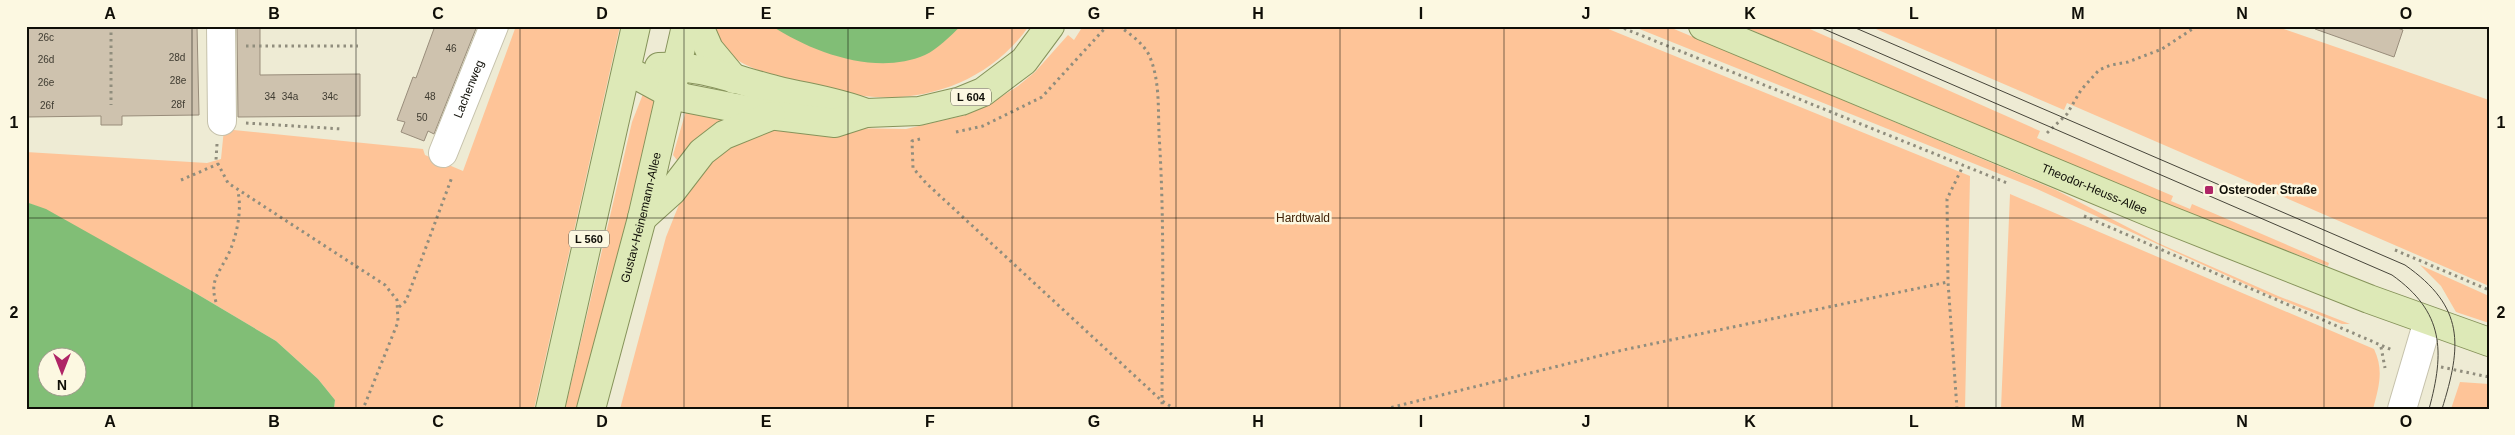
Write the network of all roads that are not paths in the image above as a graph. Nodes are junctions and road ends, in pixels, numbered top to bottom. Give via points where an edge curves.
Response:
1 (494, 26) edge
2 (636, 26) edge
3 (686, 26) edge
4 (699, 26) edge
5 (1050, 26) edge
6 (1703, 26) edge
7 (221, 36) edge
8 (627, 70) junction
9 (734, 79) junction
10 (674, 80) junction
11 (866, 113) junction
12 (772, 116) junction
13 (222, 121) road end
14 (443, 153) road end
15 (642, 218) junction
16 (2428, 321) junction
17 (2489, 342) edge
18 (550, 409) edge
19 (592, 409) edge
20 (2402, 409) edge

1 - 14 street, Lachenweg
2 - 8 main road, L 560
3 - 10 main road, Gustav-Heinemann-Allee
4 - 9 main road via 709,49
5 - 11 main road, L 604 via 1024,61 983,92 955,103 918,111
6 - 16 main road, Theodor-Heuss-Allee via 2154,214
7 - 13 street
8 - 10 main road
8 - 18 main road, L 560
9 - 10 main road, L 604 via 687,67
9 - 11 main road, L 604 via 839,102
10 - 12 main road, L 604 via 725,107
10 - 15 main road, Gustav-Heinemann-Allee
11 - 12 main road, L 604 via 835,123
12 - 15 main road, L 604 via 724,135 702,152 672,191
15 - 19 main road, Gustav-Heinemann-Allee
16 - 17 main road, Theodor-Heuss-Allee
16 - 20 street

